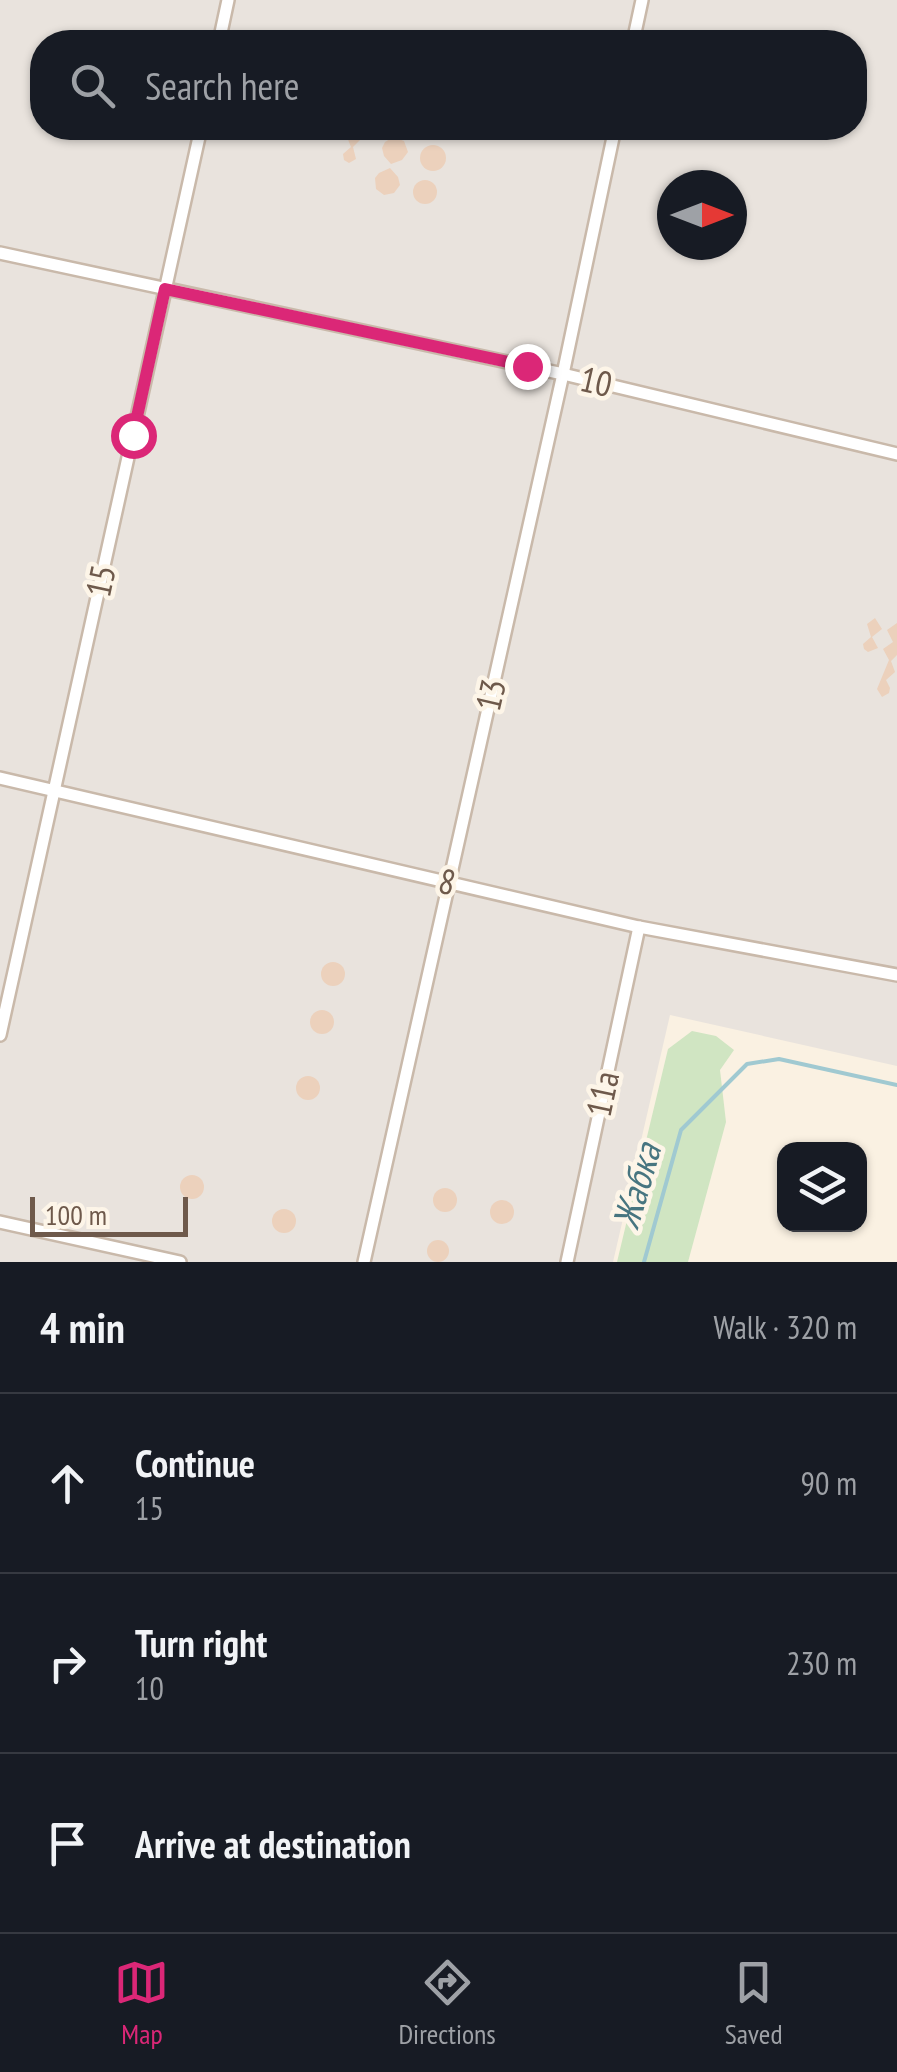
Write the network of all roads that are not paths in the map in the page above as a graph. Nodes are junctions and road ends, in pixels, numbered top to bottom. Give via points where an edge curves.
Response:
1 (228, 0) edge
2 (642, 0) edge
3 (222, 30) edge
4 (636, 30) edge
5 (197, 140) edge
6 (612, 140) edge
7 (0, 254) edge
8 (165, 289) junction
9 (563, 374) junction
10 (897, 454) edge
11 (0, 778) edge
12 (56, 790) junction
13 (449, 882) junction
14 (639, 927) junction
15 (897, 974) edge
16 (0, 1035) edge
17 (0, 1222) edge
18 (180, 1262) edge
19 (364, 1262) edge
20 (566, 1262) edge

1 - 3 lane
2 - 4 lane
5 - 8 lane, 15 / 15
6 - 9 lane, 13 / 13
7 - 8 lane, 10 / 10
8 - 9 lane, 10 / 10
8 - 12 lane, 15 / 15
9 - 10 lane, 10 / 10
9 - 13 lane, 13 / 13
11 - 12 lane, 8 / 8
12 - 13 lane, 8 / 8
12 - 16 lane, 15 / 15
13 - 14 lane, 8 / 8
13 - 19 lane, 13 / 13
14 - 15 lane, 8 / 8
14 - 20 lane, 11a / 11a
17 - 18 lane

